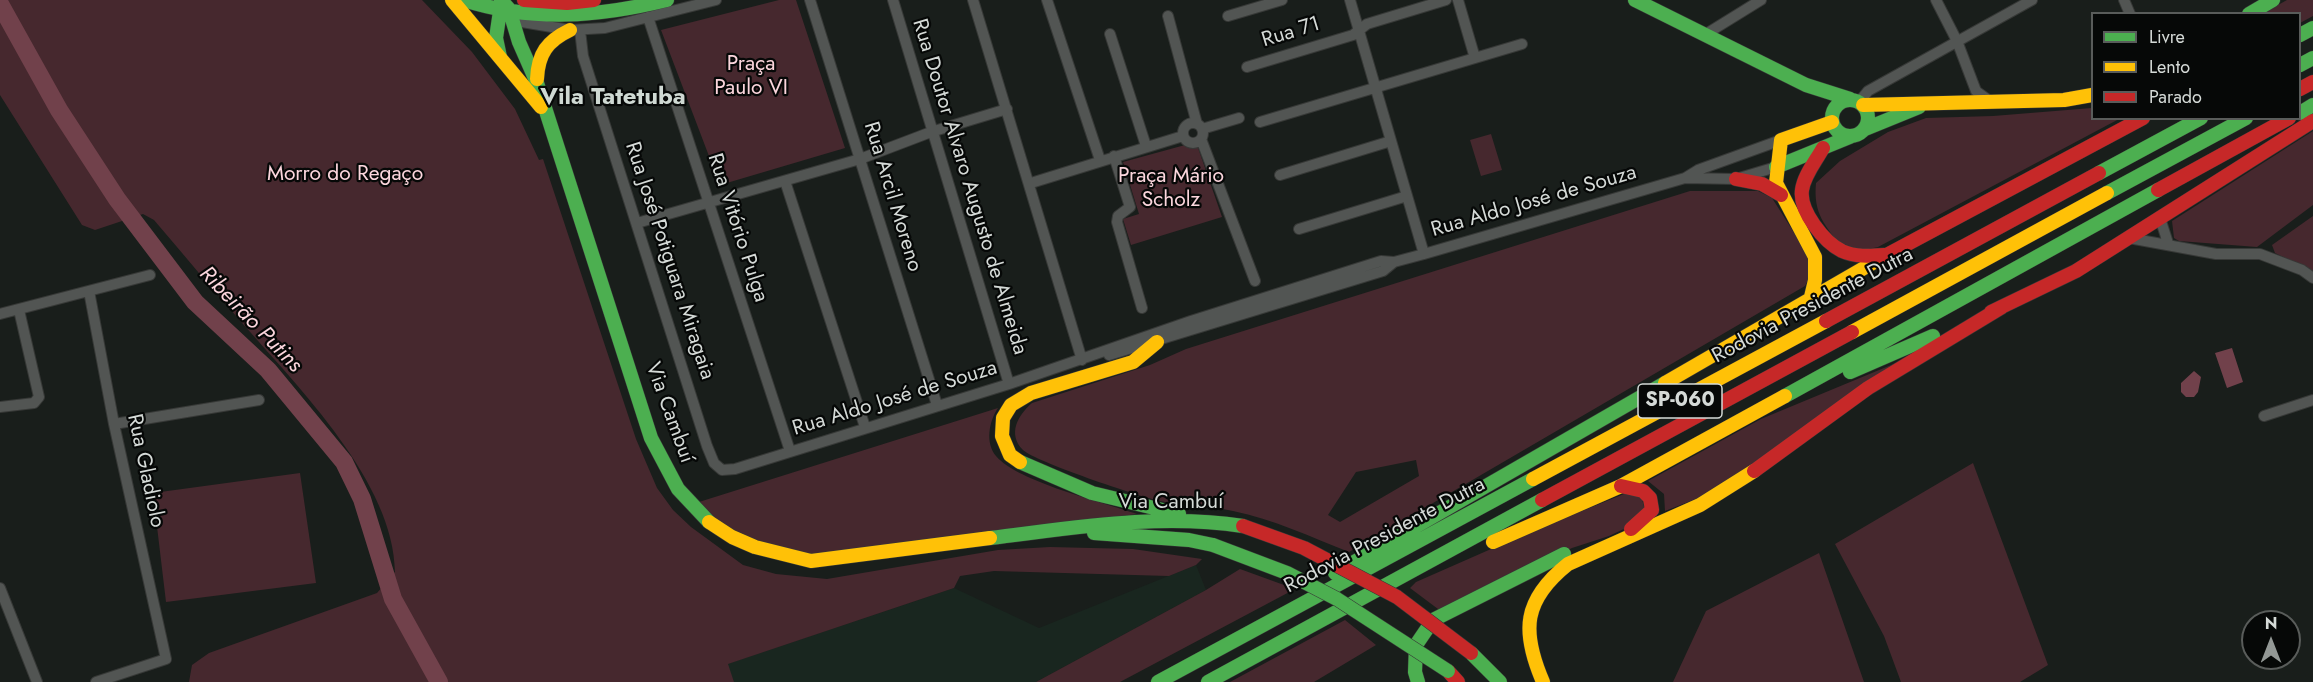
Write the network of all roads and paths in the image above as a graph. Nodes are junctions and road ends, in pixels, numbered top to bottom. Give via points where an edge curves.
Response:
1 (452, 0) edge
2 (464, 0) edge
3 (524, 0) edge
4 (594, 0) edge
5 (716, 0) edge
6 (810, 0) edge
7 (893, 0) edge
8 (973, 0) edge
9 (1047, 0) edge
10 (1282, 0) edge
11 (1350, 0) edge
12 (1458, 0) edge
13 (1635, 0) edge
14 (1761, 0) edge
15 (1936, 0) edge
16 (2032, 0) edge
17 (2273, 0) edge
18 (1438, 1) edge
19 (668, 3) edge
20 (1749, 3) edge
21 (507, 9) edge
22 (2252, 12) edge
23 (1168, 16) dead end
24 (1228, 16) dead end
25 (648, 17) junction
26 (1359, 28) junction
27 (575, 30) junction
28 (1110, 34) dead end
29 (1706, 34) junction
30 (1957, 41) junction
31 (1522, 44) dead end
32 (1475, 58) junction
33 (501, 61) junction
34 (1247, 67) dead end
35 (537, 83) junction
36 (1806, 86) junction
37 (1375, 87) junction
38 (2091, 95) edge
39 (1857, 102) junction
40 (1930, 102) junction
41 (1991, 102) junction
42 (1007, 109) junction
43 (544, 110) junction
44 (1239, 118) dead end
45 (1832, 118) junction
46 (2139, 120) edge
47 (2197, 120) edge
48 (2242, 120) edge
49 (2285, 120) edge
50 (2313, 121) edge
51 (1260, 122) dead end
52 (1200, 130) junction
53 (931, 132) junction
54 (1859, 132) junction
55 (1184, 136) junction
56 (1781, 140) junction
57 (1391, 141) junction
58 (1146, 146) junction
59 (1823, 148) junction
60 (1114, 156) junction
61 (860, 159) junction
62 (1100, 160) junction
63 (1776, 167) junction
64 (1280, 175) dead end
65 (1685, 178) junction
66 (1736, 179) junction
67 (785, 181) junction
68 (1031, 183) junction
69 (1781, 195) junction
70 (1407, 196) junction
71 (708, 204) junction
72 (2160, 218) junction
73 (637, 223) junction
74 (1299, 229) dead end
75 (2128, 238) junction
76 (2168, 243) junction
77 (1424, 254) junction
78 (1889, 254) junction
79 (1394, 262) junction
80 (150, 275) dead end
81 (2313, 278) edge
82 (1255, 281) dead end
83 (89, 291) junction
84 (1810, 301) junction
85 (2002, 307) junction
86 (1142, 308) dead end
87 (19, 310) junction
88 (0, 314) edge
89 (1156, 342) junction
90 (1082, 360) junction
91 (1008, 384) junction
92 (259, 400) dead end
93 (2313, 400) edge
94 (937, 405) junction
95 (0, 407) edge
96 (1745, 416) junction
97 (2264, 416) dead end
98 (114, 424) junction
99 (865, 428) junction
100 (790, 451) junction
101 (718, 468) joint
102 (1621, 486) junction
103 (1203, 520) junction
104 (1048, 531) junction
105 (0, 588) edge
106 (1348, 607) junction
107 (37, 682) edge
108 (96, 682) edge
109 (1153, 682) edge
110 (1158, 682) edge
111 (1208, 682) edge
112 (1418, 682) edge
113 (1458, 682) edge
114 (1500, 682) edge
115 (1543, 682) edge

1 - 33 main road, Via Cambuí
2 - 21 main road
3 - 4 main road
5 - 19 street
6 - 61 street, Rua Arcil Moreno
7 - 53 street, Rua Doutor Alvaro Augusto de Almeida
8 - 42 street
9 - 62 street
10 - 24 street
11 - 26 street
12 - 32 street
13 - 29 main road
14 - 20 street
15 - 30 street
16 - 30 street
17 - 22 main road
18 - 26 street, Rua 71
19 - 21 main road via 581,16
19 - 25 street
20 - 29 street
21 - 27 street
21 - 33 main road via 496,38
21 - 35 main road, Via Cambuí
23 - 52 street
25 - 27 street via 628,24
25 - 71 street, Rua Vitório Pulga
26 - 34 street, Rua 71 via 1353,34
26 - 37 street
27 - 35 main road via 549,40 542,48 537,60
27 - 73 street, Rua José Potiguara Miragaia
28 - 58 street
29 - 36 main road
30 - 39 street via 1868,91
30 - 41 street via 1976,91
31 - 32 street
32 - 37 street
33 - 43 main road, Via Cambuí
35 - 43 main road, Via Cambuí
36 - 39 main road
36 - 45 main road via 1829,105
37 - 51 street
37 - 57 street
38 - 41 main road
39 - 40 main road
39 - 45 main road via 1840,102
39 - 54 main road via 1868,113
40 - 41 main road
40 - 54 main road
42 - 53 street
42 - 68 street
43 - 104 main road, Via Cambuí via 651,438 680,492 711,524 741,544 811,561
44 - 52 street
45 - 54 main road via 1842,134
45 - 56 main road
46 - 78 main road
47 - 110 main road, Rodovia Presidente Dutra / SP-060
48 - 106 main road, Rodovia Presidente Dutra / SP-060
49 - 96 main road
50 - 72 main road
52 - 55 street via 1191,143
52 - 55 street via 1190,123
52 - 82 street
53 - 61 street
53 - 91 street, Rua Doutor Alvaro Augusto de Almeida
54 - 59 main road
55 - 58 street
56 - 63 main road
56 - 65 street, Rua Aldo José de Souza
57 - 64 street
57 - 70 street
58 - 60 street
59 - 63 main road
59 - 78 main road via 1803,186 1801,203 1828,243 1840,252 1858,257
60 - 62 street
60 - 86 street via 1130,207 1118,216 1117,222
61 - 67 street
61 - 94 street, Rua Arcil Moreno
62 - 68 street
63 - 66 street, Rua Aldo José de Souza
63 - 69 main road
65 - 66 street, Rua Aldo José de Souza
65 - 77 street, Rua Aldo José de Souza
66 - 69 main road via 1762,184
67 - 71 street
67 - 99 street
68 - 90 street
69 - 84 main road via 1815,256
70 - 74 street
70 - 77 street
71 - 73 street
71 - 100 street, Rua Vitório Pulga
72 - 75 main road
72 - 76 street
73 - 101 street, Rua José Potiguara Miragaia via 707,446
75 - 76 street
75 - 85 main road via 2076,271
76 - 81 street via 2216,254 2260,254
77 - 79 street, Rua Aldo José de Souza
78 - 84 main road
79 - 89 street, Rua Aldo José de Souza via 1383,271
79 - 90 street, Rua Aldo José de Souza via 1381,261 1087,355
80 - 83 street
83 - 87 street
83 - 98 street, Rua Gladiolo
84 - 109 main road via 1416,525
85 - 96 main road
85 - 115 main road via 1868,388 1700,506 1568,564 1550,576 1529,613 1531,652
87 - 88 street
87 - 95 street via 39,400
89 - 90 street, Rua Aldo José de Souza
89 - 103 main road via 1133,362 1031,393 1011,405 1002,418 1002,436 1010,455 1025,465 1092,493
90 - 91 street, Rua Aldo José de Souza
91 - 94 street, Rua Aldo José de Souza
92 - 98 street
93 - 97 street
94 - 99 street, Rua Aldo José de Souza
96 - 102 main road
98 - 108 street, Rua Gladiolo via 166,659
99 - 100 street, Rua Aldo José de Souza
100 - 101 street, Rua Aldo José de Souza via 735,469
102 - 106 main road
102 - 112 main road via 1647,493 1652,501 1647,518 1433,620 1416,645
103 - 104 main road, Via Cambuí via 1118,522
103 - 114 main road, Via Cambuí, bridge via 1243,526 1305,548 1397,597 1471,653
104 - 113 main road, Via Cambuí, bridge via 1214,545 1287,573 1337,599 1448,671
105 - 107 street
106 - 111 main road, Rodovia Presidente Dutra / SP-060

